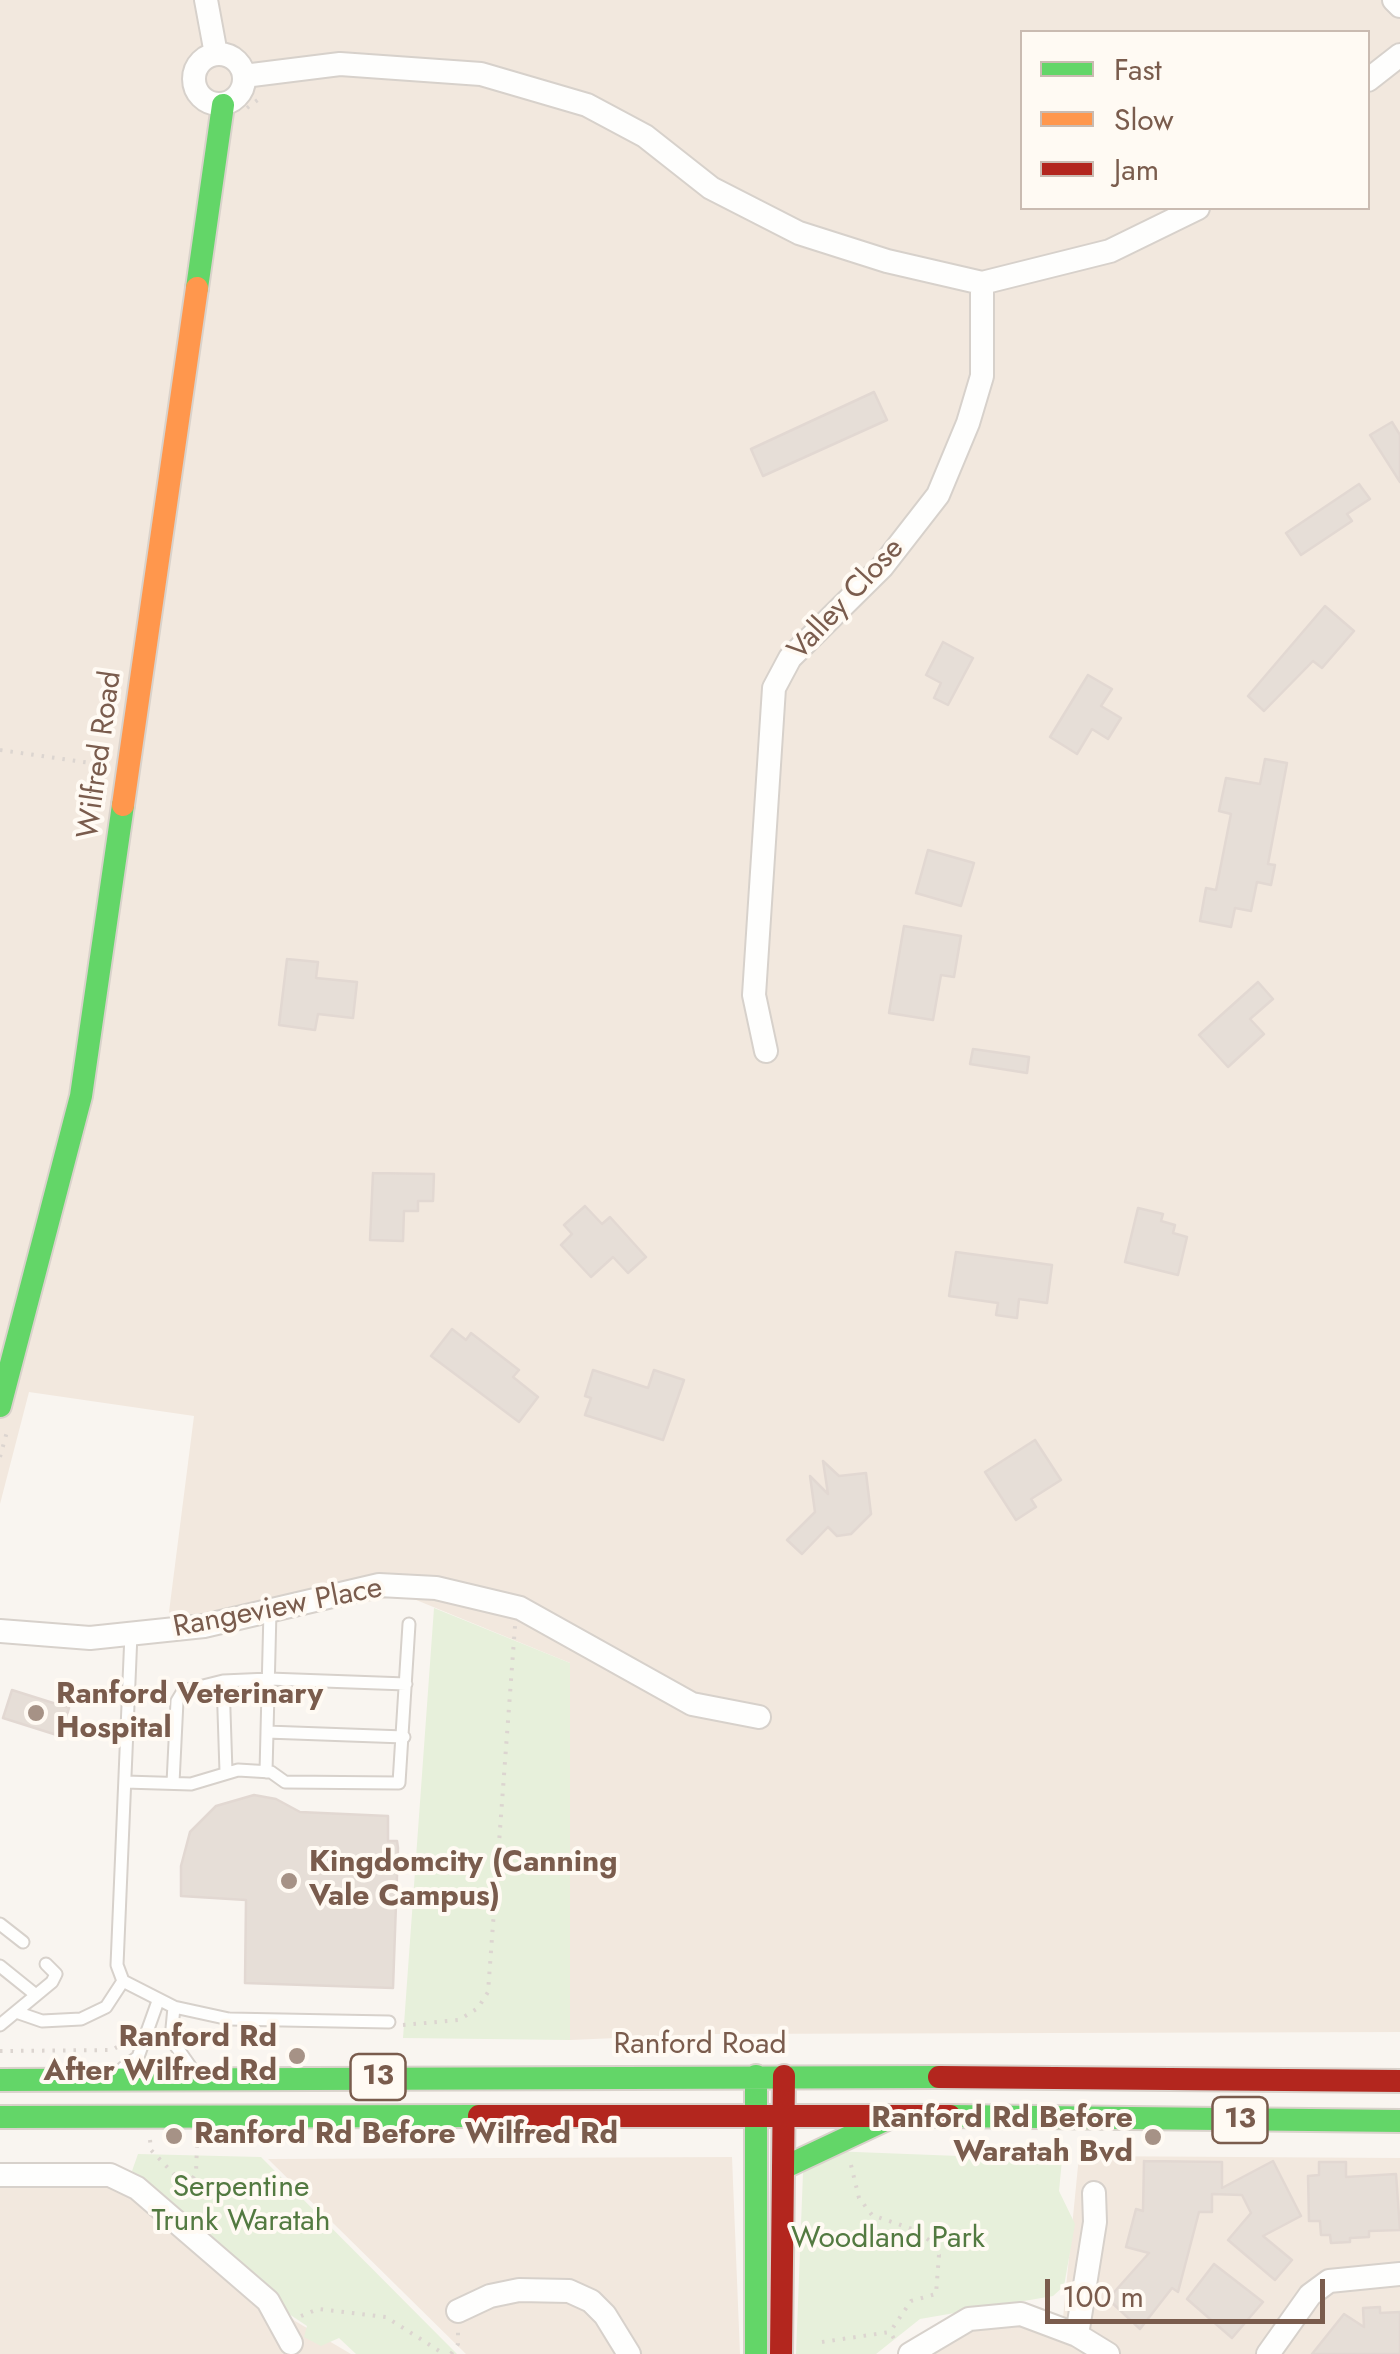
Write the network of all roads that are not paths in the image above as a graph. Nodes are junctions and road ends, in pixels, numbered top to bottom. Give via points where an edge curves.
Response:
1 (206, 0) edge
2 (1394, 0) edge
3 (1400, 6) edge
4 (216, 54) junction
5 (1400, 54) edge
6 (244, 76) junction
7 (1370, 78) edge
8 (223, 105) junction
9 (1194, 210) edge
10 (982, 283) junction
11 (766, 1051) dead end
12 (0, 1406) edge
13 (270, 1611) junction
14 (409, 1624) dead end
15 (3, 1628) edge
16 (131, 1634) junction
17 (269, 1678) junction
18 (224, 1681) junction
19 (406, 1684) junction
20 (759, 1718) dead end
21 (267, 1732) junction
22 (404, 1737) junction
23 (226, 1772) junction
24 (266, 1772) junction
25 (126, 1782) junction
26 (173, 1783) junction
27 (0, 1924) edge
28 (23, 1942) dead end
29 (46, 1964) dead end
30 (0, 1966) edge
31 (123, 1981) junction
32 (36, 1996) junction
33 (158, 2001) junction
34 (174, 2007) junction
35 (16, 2012) junction
36 (388, 2022) road end
37 (0, 2025) edge
38 (756, 2076) junction
39 (784, 2076) junction
40 (90, 2078) junction
41 (213, 2078) junction
42 (0, 2080) edge
43 (1400, 2081) edge
44 (0, 2116) edge
45 (756, 2116) junction
46 (784, 2116) junction
47 (895, 2116) junction
48 (1400, 2121) edge
49 (783, 2168) junction
50 (0, 2175) edge
51 (1094, 2194) dead end
52 (1400, 2274) edge
53 (458, 2311) road end
54 (286, 2333) road end
55 (1077, 2335) junction
56 (629, 2354) edge
57 (756, 2354) edge
58 (781, 2354) edge
59 (910, 2354) edge
60 (1108, 2354) edge
61 (1268, 2354) edge

1 - 4 street
2 - 3 street
4 - 6 street via 239,63
4 - 8 street via 202,60 193,83 200,98
5 - 7 street
6 - 8 street, Wilfred Road via 242,90
6 - 10 street via 340,64 481,74 587,105 645,136 711,188 798,233
8 - 12 main road, Wilfred Road via 80,1096
9 - 10 street via 1110,251
10 - 11 street, Valley Close via 982,376 938,496 882,567 790,658 774,688 754,995
13 - 16 street, Rangeview Place
13 - 17 lane
13 - 20 street, Rangeview Place via 379,1585 436,1588 520,1608 692,1704
14 - 19 lane
15 - 16 street, Rangeview Place via 64,1638
16 - 25 lane
17 - 18 lane
17 - 19 lane
17 - 21 lane
18 - 23 lane
18 - 26 lane via 179,1695
19 - 22 lane
21 - 22 lane
21 - 24 lane
22 - 24 lane via 402,1777 392,1786 286,1782
23 - 24 lane
23 - 26 lane
25 - 26 lane
25 - 31 lane via 117,1965
27 - 28 lane
29 - 32 lane via 56,1974
30 - 32 lane
31 - 33 lane
31 - 35 lane via 106,2007 81,2019 42,2021
32 - 35 lane
33 - 34 lane
33 - 40 lane via 138,2057
34 - 36 lane via 229,2019
34 - 41 lane via 176,2050 187,2067
35 - 37 lane
38 - 39 main road, Ranford Road / 13
38 - 41 main road, Ranford Road / 13
38 - 45 main road
39 - 43 main road, Ranford Road / 13
39 - 46 main road
40 - 41 main road, Ranford Road / 13
40 - 42 main road, Ranford Road / 13
44 - 45 main road, 13
45 - 46 main road, 13
45 - 57 main road
46 - 47 main road, 13
46 - 49 main road
47 - 48 main road, 13
47 - 49 main road
49 - 58 main road
50 - 54 street via 110,2175 136,2188 268,2301
51 - 55 street via 1096,2222
52 - 61 street via 1328,2281
53 - 56 street via 520,2290 569,2291 605,2315
55 - 59 street via 1021,2314 969,2319
55 - 60 street

